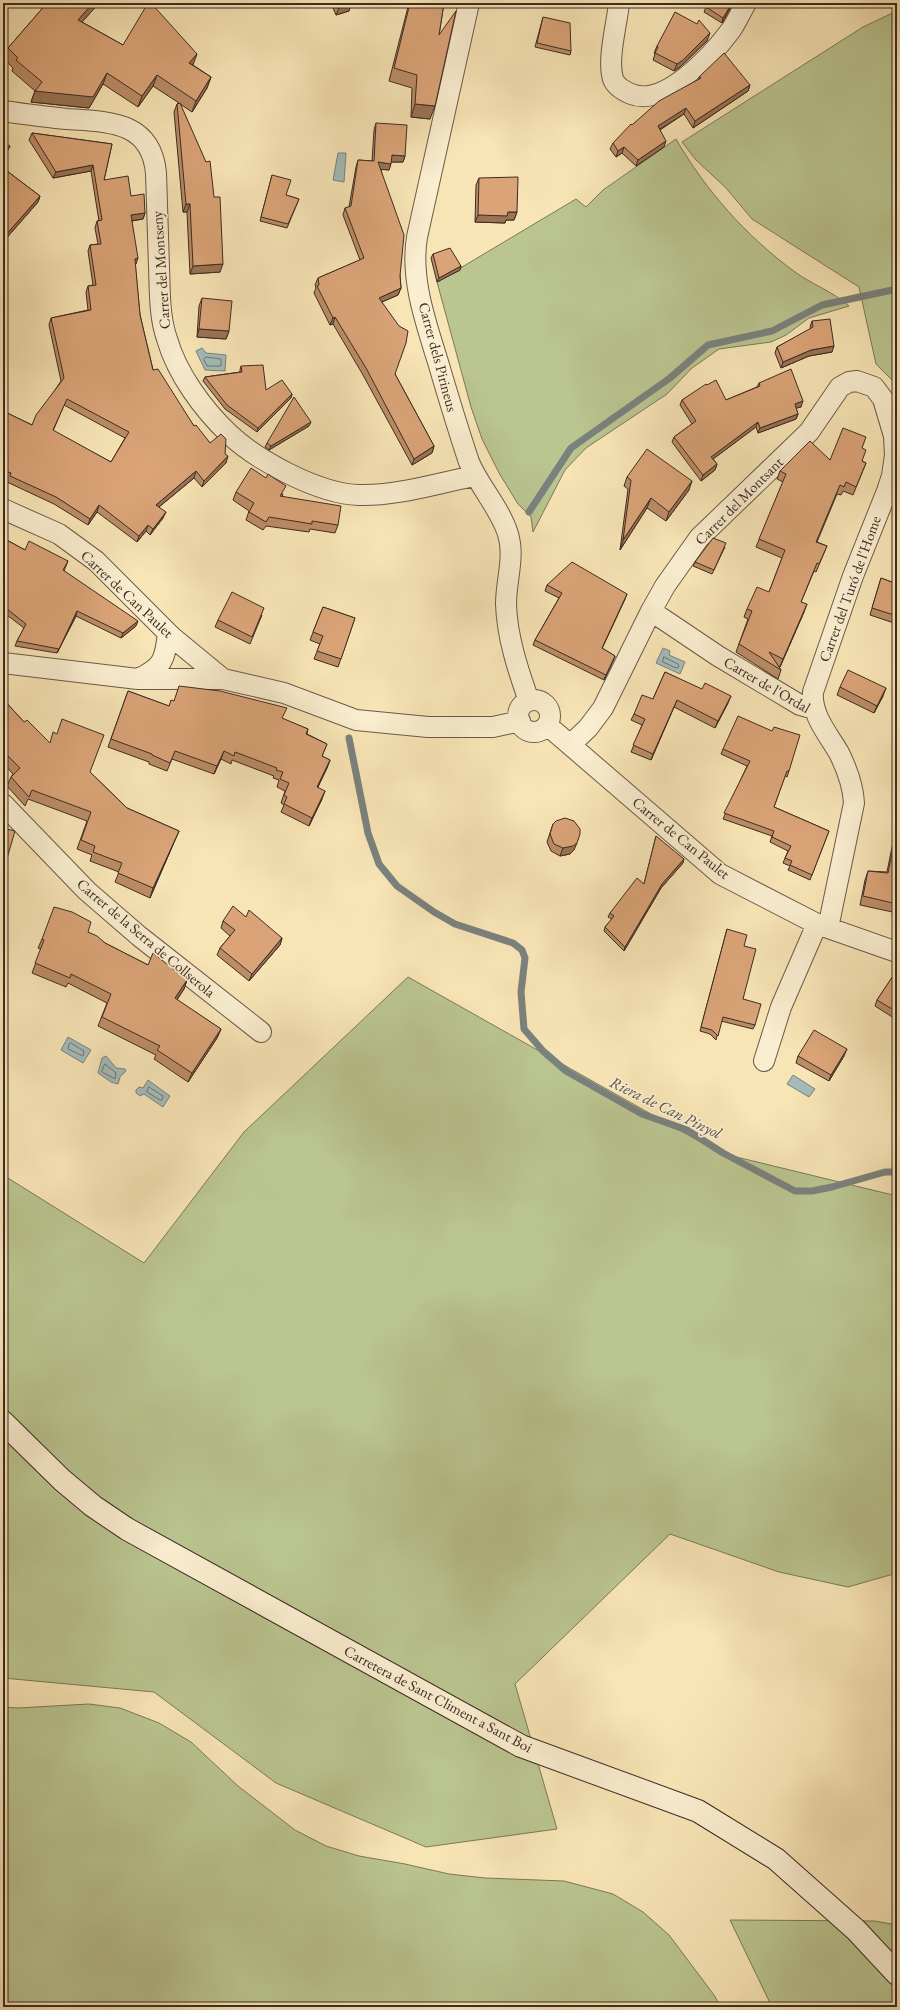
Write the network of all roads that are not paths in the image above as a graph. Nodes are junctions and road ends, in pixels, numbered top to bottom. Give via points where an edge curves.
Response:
1 (469, 3) edge
2 (620, 3) edge
3 (746, 3) edge
4 (3, 111) edge
5 (866, 383) joint
6 (475, 476) junction
7 (3, 509) edge
8 (651, 611) junction
9 (168, 633) junction
10 (3, 663) edge
11 (138, 679) junction
12 (223, 679) junction
13 (529, 701) junction
14 (814, 709) junction
15 (520, 721) junction
16 (547, 725) junction
17 (570, 745) junction
18 (3, 804) edge
19 (822, 926) junction
20 (897, 952) edge
21 (261, 1032) dead end
22 (764, 1061) dead end
23 (3, 1422) edge
24 (897, 1974) edge

1 - 6 street, Carrer dels Pirineus via 415,252 416,272 427,326
2 - 3 street via 611,68 614,80 621,89 644,97 663,92 700,66 730,31
4 - 6 street, Carrer del Montseny via 106,122 131,130 149,147 155,161 161,311 166,339 178,367 196,395 211,416 230,435 266,460 305,481 327,489 358,495 396,492
5 - 8 street, Carrer del Montsant via 849,382 840,387 809,432 699,538 665,586
5 - 14 street, Carrer del Turó de l'Home via 880,394 894,436 892,476 853,576 813,692
6 - 13 street, Carrer dels Pirineus via 508,534 511,550 507,618 517,668
7 - 9 street, Carrer de Can Paulet via 59,534 96,561
8 - 14 street, Carrer de l'Ordal via 718,656 800,705
8 - 17 street, Carrer del Montsant via 603,708 588,728
9 - 11 street via 163,662 154,671
9 - 12 street, Carrer de Can Paulet
10 - 11 street, Carrer de Can Paulet
11 - 12 street, Carrer de Can Paulet
12 - 15 street, Carrer de Can Paulet via 284,693 356,720 428,727 493,727
13 - 15 street via 519,712
13 - 16 street via 540,702 548,708 550,714
14 - 19 street, Carrer de l'Ordal via 850,778 854,803
15 - 16 street via 523,727 531,732 541,730
16 - 17 street, Carrer de Can Paulet
17 - 19 street, Carrer de Can Paulet via 720,874
18 - 21 street, Carrer de la Serra de Collserola via 87,891 139,936
19 - 20 street, Carrer de Can Paulet
19 - 22 street, Carrer de l'Ordal via 781,1007
23 - 24 street, Carretera de Sant Climent a Sant Boi via 62,1480 93,1506 127,1528 521,1746 698,1811 776,1859 856,1930

